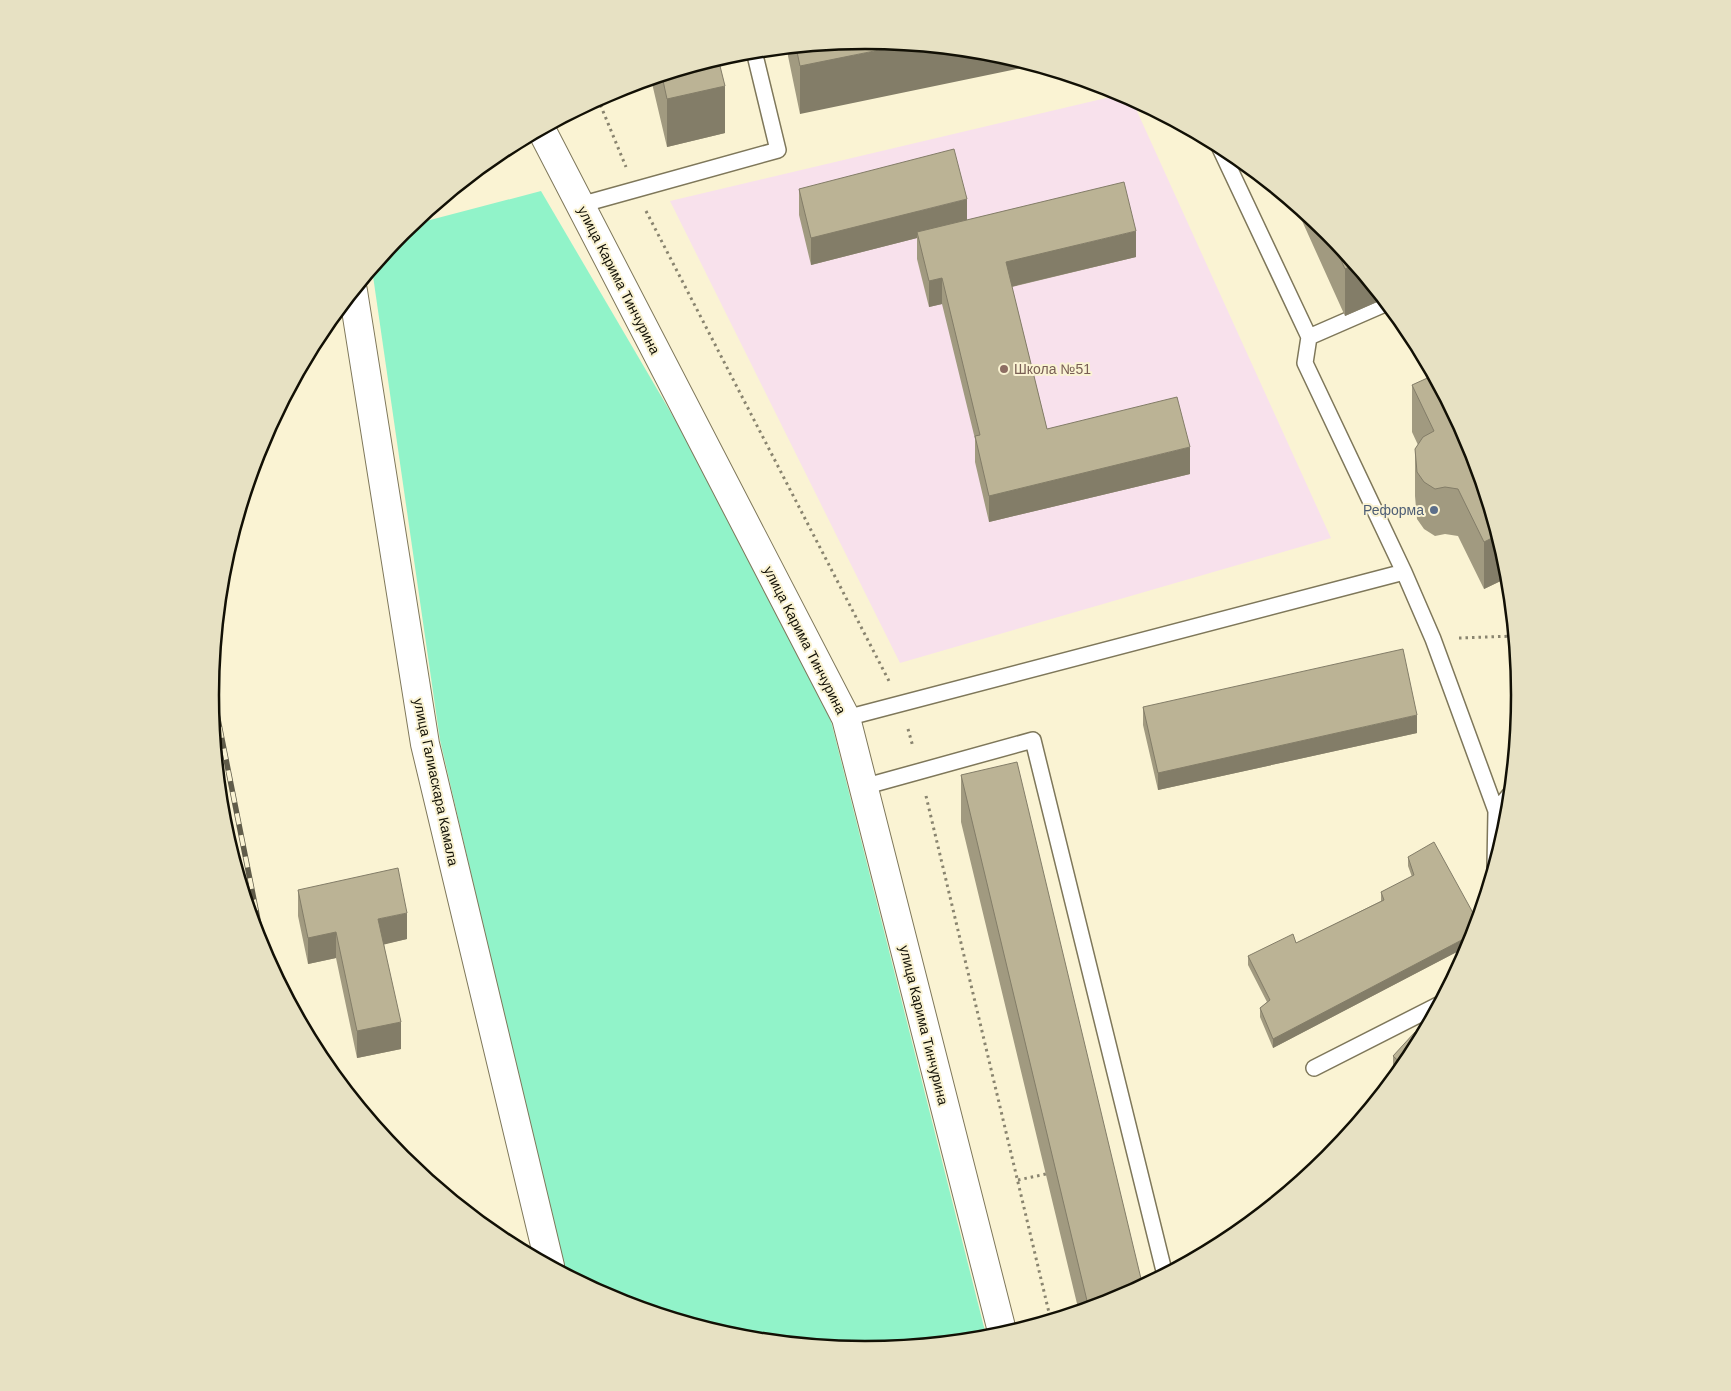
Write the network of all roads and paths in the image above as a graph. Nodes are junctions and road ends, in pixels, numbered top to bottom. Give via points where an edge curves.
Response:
1 (756, 58) edge
2 (542, 135) edge
3 (1224, 158) edge
4 (580, 205) junction
5 (354, 299) edge
6 (1381, 305) edge
7 (1309, 337) junction
8 (1404, 572) junction
9 (1509, 636) edge
10 (1433, 639) junction
11 (846, 718) junction
12 (863, 786) junction
13 (1503, 802) edge
14 (1496, 811) junction
15 (1495, 841) edge
16 (1432, 1008) edge
17 (1314, 1068) dead end
18 (1046, 1174) edge
19 (1018, 1180) dead end
20 (548, 1259) edge
21 (1164, 1270) edge
22 (1001, 1328) edge

1 - 4 lane via 778,150
2 - 4 street, улица Карима Тинчурина
3 - 7 lane
4 - 11 street, улица Карима Тинчурина
5 - 20 street, улица Галиаскара Камала via 425,744
6 - 7 lane
7 - 8 lane via 1305,363
8 - 10 lane
8 - 11 lane
9 - 10 path
10 - 14 lane
11 - 12 street, улица Карима Тинчурина
12 - 21 lane via 1033,740
12 - 22 street, улица Карима Тинчурина
13 - 14 lane
14 - 15 lane
16 - 17 lane
18 - 19 path

